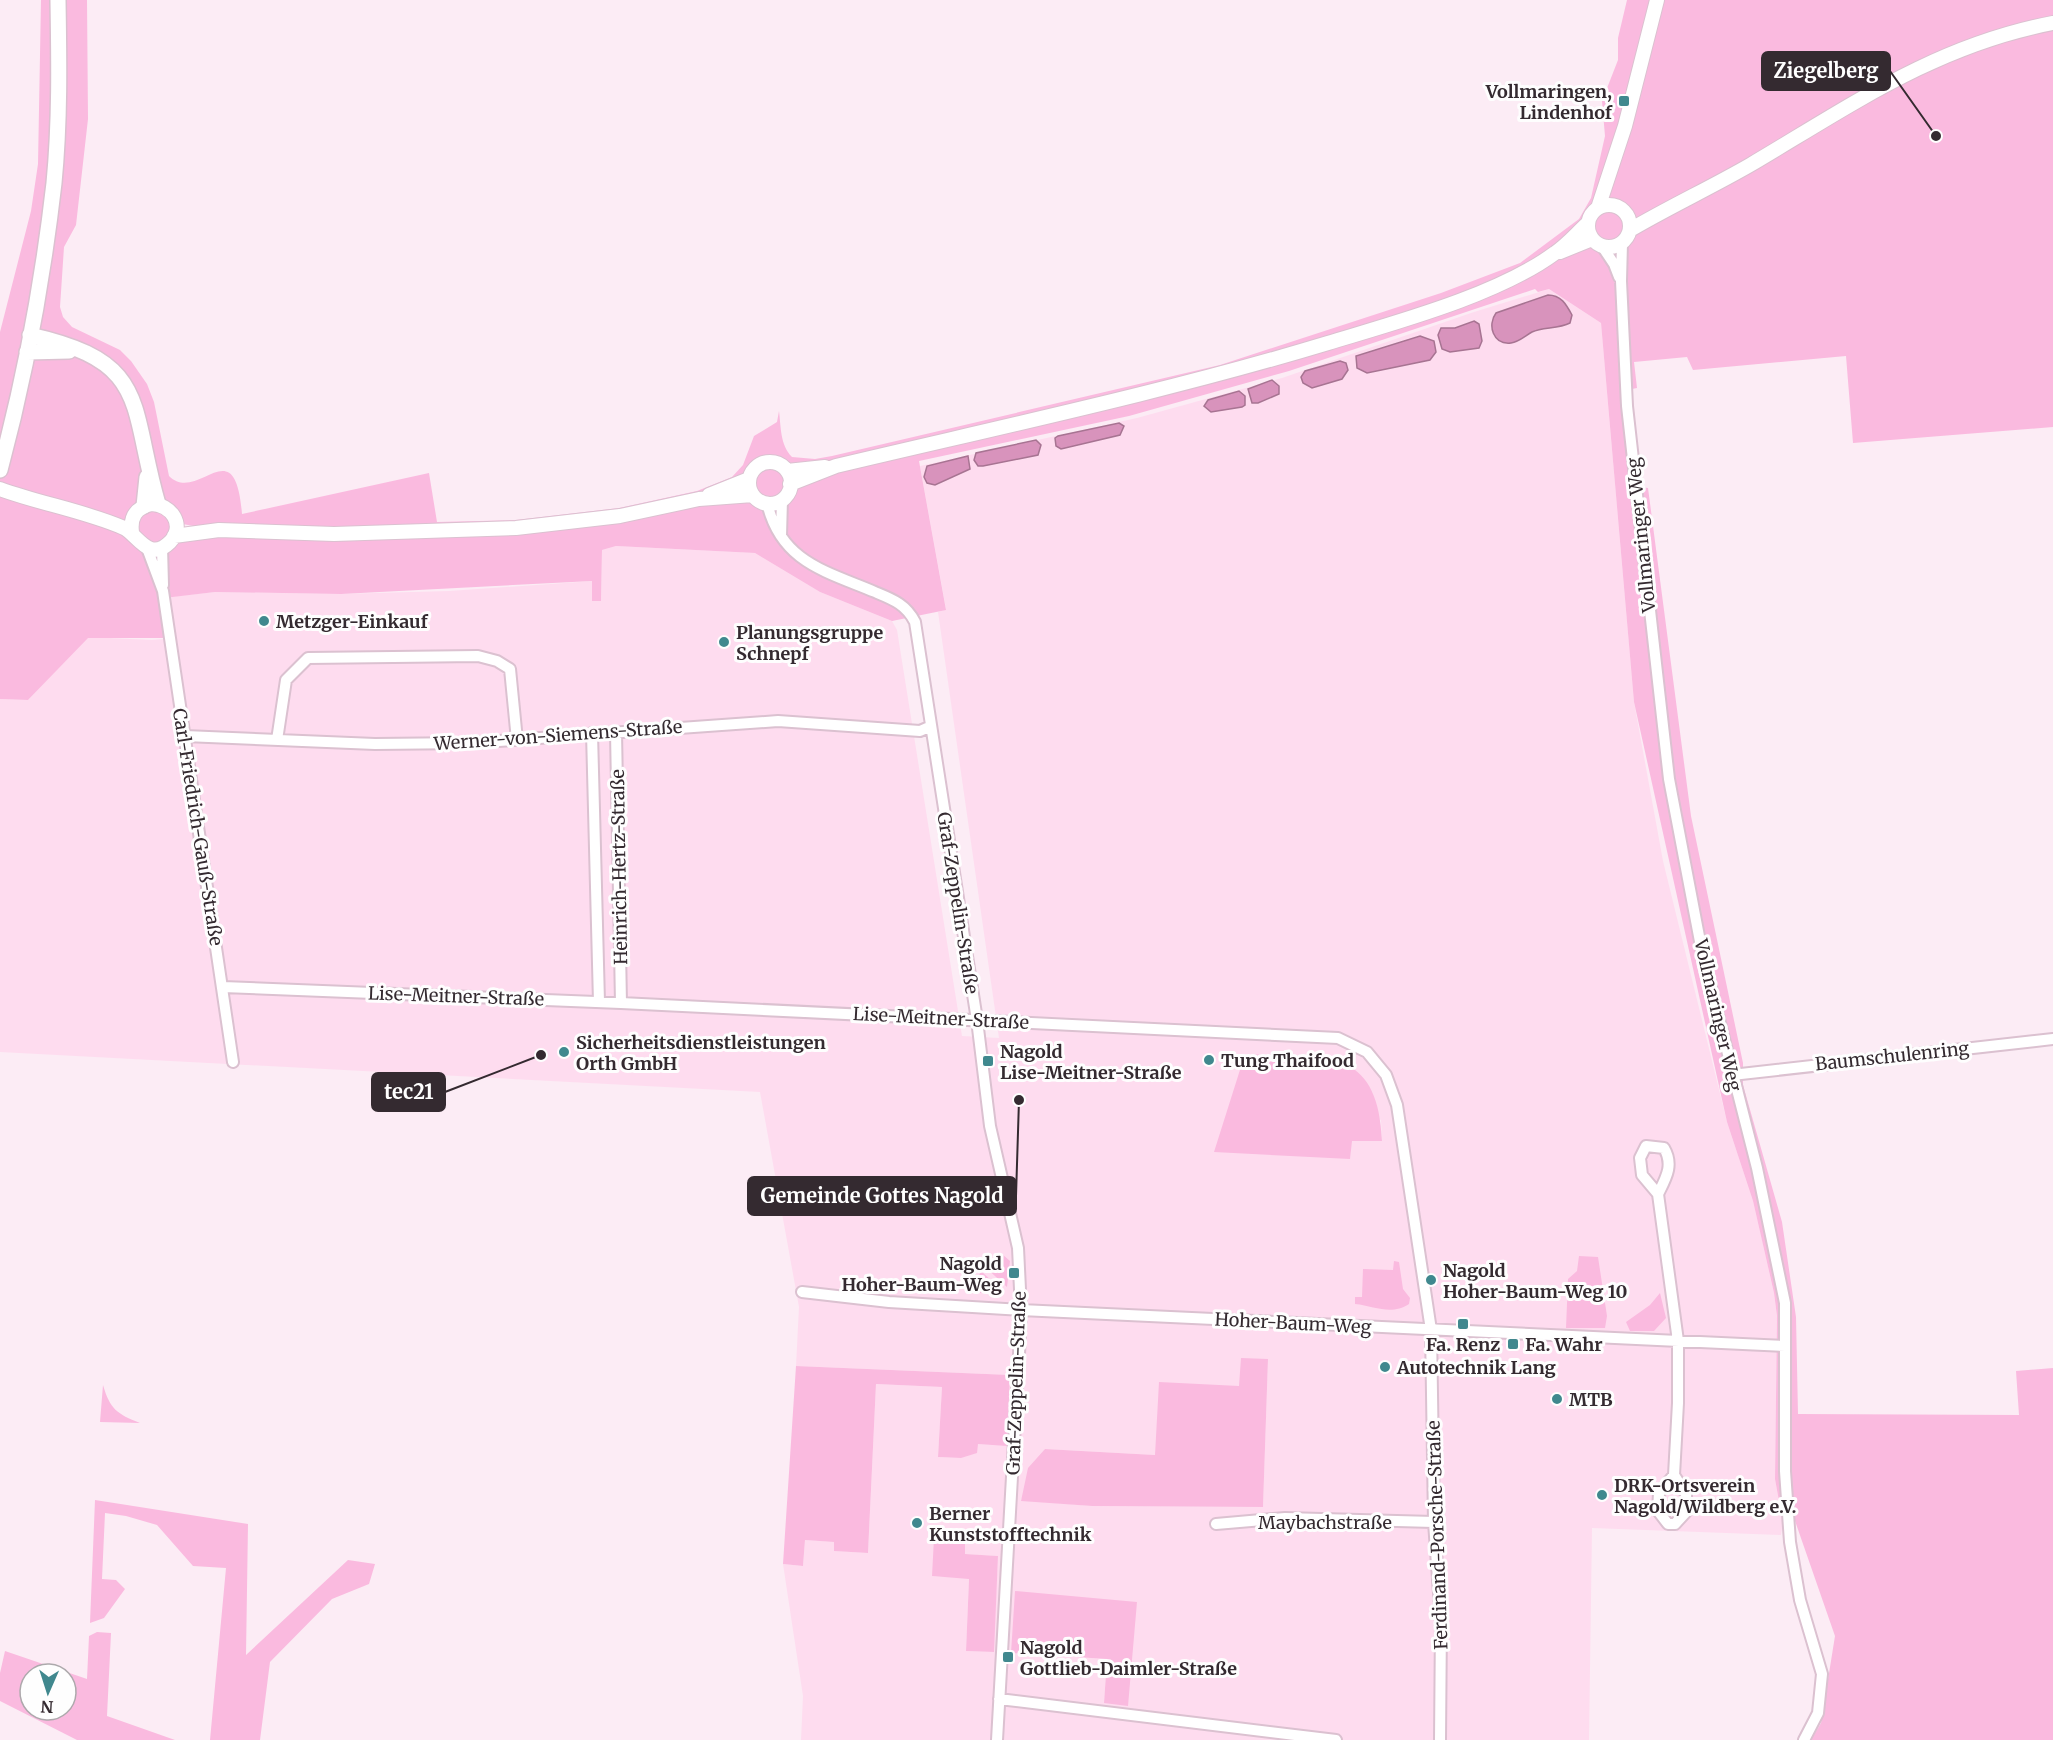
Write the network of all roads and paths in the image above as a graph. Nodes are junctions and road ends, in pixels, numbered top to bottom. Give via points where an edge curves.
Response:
1 (58, 0) edge
2 (1657, 0) edge
3 (2053, 23) edge
4 (1611, 167) junction
5 (1598, 208) junction
6 (1622, 211) junction
7 (1662, 211) junction
8 (1588, 222) junction
9 (1630, 230) junction
10 (1597, 243) junction
11 (1622, 243) junction
12 (1555, 253) junction
13 (1621, 281) junction
14 (30, 335) junction
15 (27, 352) junction
16 (84, 352) junction
17 (1, 467) edge
18 (788, 478) junction
19 (749, 479) junction
20 (0, 489) edge
21 (753, 495) junction
22 (782, 499) junction
23 (699, 500) junction
24 (767, 503) junction
25 (145, 509) junction
26 (93, 517) junction
27 (176, 529) junction
28 (132, 532) junction
29 (781, 536) junction
30 (162, 547) junction
31 (147, 548) junction
32 (163, 591) junction
33 (929, 727) junction
34 (616, 732) junction
35 (592, 733) junction
36 (185, 736) junction
37 (277, 740) junction
38 (517, 740) junction
39 (223, 987) junction
40 (599, 1002) junction
41 (621, 1003) junction
42 (977, 1020) junction
43 (2053, 1040) edge
44 (233, 1062) dead end
45 (1732, 1075) junction
46 (1658, 1194) dead end
47 (802, 1292) dead end
48 (1021, 1310) junction
49 (1431, 1330) junction
50 (1677, 1341) junction
51 (1785, 1346) junction
52 (1674, 1475) dead end
53 (1434, 1522) junction
54 (1216, 1524) dead end
55 (999, 1699) junction
56 (997, 1740) edge
57 (1336, 1740) edge
58 (1440, 1740) edge
59 (1804, 1740) edge

1 - 14 main road via 54,181
2 - 4 street
3 - 7 street via 1979,42 1920,65 1705,191
4 - 5 street
4 - 6 street
5 - 6 street
5 - 8 street
6 - 7 street
6 - 9 street
7 - 9 street
8 - 10 street
8 - 12 street
9 - 11 street
10 - 11 street via 1615,247
10 - 12 street
10 - 13 street, Vollmaringer Weg via 1614,264
11 - 13 street, Vollmaringer Weg
12 - 18 street via 1496,286 1269,361
13 - 45 street, Vollmaringer Weg via 1627,406 1669,779 1702,952
14 - 15 main road
14 - 16 main road
15 - 16 main road
15 - 17 main road
16 - 25 main road via 111,367 132,396 147,468
18 - 19 street via 777,463 764,463 754,469
18 - 22 street
19 - 21 street
19 - 23 street
20 - 26 street
21 - 23 street
21 - 24 street
22 - 24 street
22 - 29 street
23 - 27 street via 620,516 516,528 334,534
24 - 29 street, Graf-Zeppelin-Straße
25 - 26 street
25 - 27 street via 170,511
25 - 28 street
26 - 28 street
27 - 30 street
28 - 31 street
29 - 33 street, Graf-Zeppelin-Straße via 789,549 807,563 888,597 910,612 915,622
30 - 31 street
30 - 32 street, Carl-Friedrich-Gauß-Straße
31 - 32 street, Carl-Friedrich-Gauß-Straße
32 - 36 street, Carl-Friedrich-Gauß-Straße
33 - 34 street, Werner-von-Siemens-Straße via 920,731 778,721
33 - 42 street, Graf-Zeppelin-Straße
34 - 35 street, Werner-von-Siemens-Straße
34 - 41 street, Heinrich-Hertz-Straße
35 - 38 street, Werner-von-Siemens-Straße
35 - 40 street, Heinrich-Hertz-Straße
36 - 37 street, Werner-von-Siemens-Straße
36 - 39 street, Carl-Friedrich-Gauß-Straße
37 - 38 street, Werner-von-Siemens-Straße via 375,744
37 - 38 street via 286,680 308,658 478,656 510,669
39 - 40 street, Lise-Meitner-Straße
39 - 44 street, Carl-Friedrich-Gauß-Straße
40 - 41 street, Lise-Meitner-Straße
41 - 42 street, Lise-Meitner-Straße
42 - 48 street, Graf-Zeppelin-Straße via 990,1126 1018,1248
42 - 49 street, Lise-Meitner-Straße via 1338,1038 1367,1052 1386,1075 1397,1105
43 - 45 street, Baumschulenring
45 - 51 street, Vollmaringer Weg via 1757,1168 1785,1303
46 - 50 street
47 - 48 street, Hoher-Baum-Weg
48 - 49 street, Hoher-Baum-Weg
48 - 55 street, Graf-Zeppelin-Straße
49 - 50 street, Hoher-Baum-Weg
49 - 53 street, Ferdinand-Porsche-Straße
50 - 51 street, Hoher-Baum-Weg
50 - 52 street
51 - 59 street, Vollmaringer Weg via 1785,1472 1790,1542 1800,1600 1822,1674 1818,1713
53 - 54 street, Maybachstraße via 1285,1518
53 - 58 street, Ferdinand-Porsche-Straße via 1441,1622
55 - 56 street, Graf-Zeppelin-Straße
55 - 57 street

